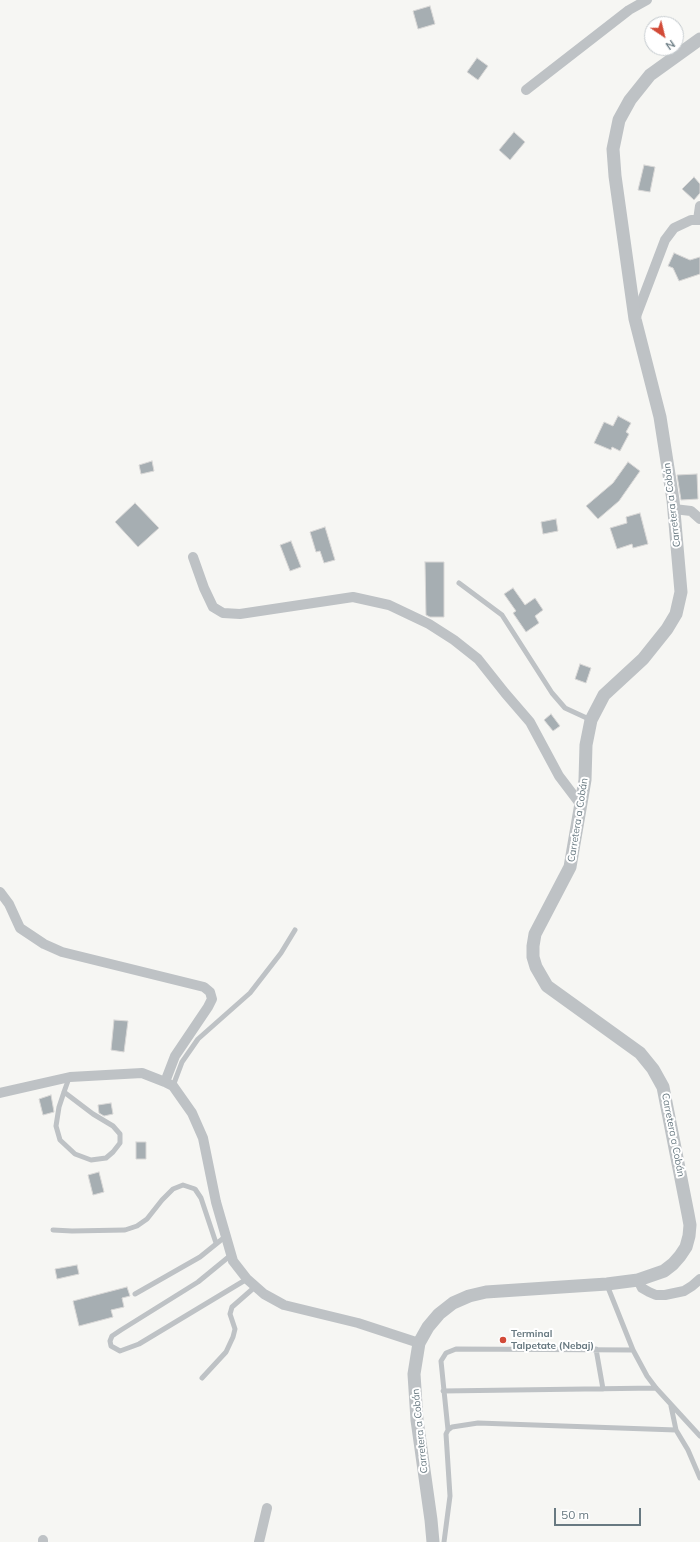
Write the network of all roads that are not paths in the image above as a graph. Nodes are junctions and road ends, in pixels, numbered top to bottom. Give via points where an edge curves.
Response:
1 (647, 0) edge
2 (700, 39) edge
3 (526, 90) dead end
4 (700, 206) edge
5 (699, 220) edge
6 (635, 319) junction
7 (674, 509) junction
8 (700, 519) edge
9 (193, 557) dead end
10 (459, 583) dead end
11 (591, 720) junction
12 (581, 805) junction
13 (0, 892) edge
14 (295, 930) dead end
15 (70, 1077) junction
16 (169, 1084) junction
17 (0, 1092) edge
18 (64, 1092) junction
19 (53, 1230) dead end
20 (226, 1236) junction
21 (216, 1243) junction
22 (232, 1255) junction
23 (247, 1279) junction
24 (700, 1279) edge
25 (638, 1280) junction
26 (607, 1284) junction
27 (256, 1286) junction
28 (135, 1294) dead end
29 (419, 1343) junction
30 (596, 1349) junction
31 (633, 1350) junction
32 (202, 1378) dead end
33 (656, 1388) junction
34 (603, 1389) junction
35 (443, 1391) junction
36 (671, 1405) junction
37 (448, 1430) junction
38 (676, 1430) junction
39 (700, 1436) edge
40 (700, 1478) edge
41 (267, 1508) dead end
42 (259, 1542) edge
43 (433, 1542) edge
44 (444, 1542) edge

1 - 3 street via 629,10
2 - 6 street, Carretera a Cobán via 650,75 630,100 619,120 613,149 615,176
4 - 5 street
5 - 6 street via 690,220 674,228 665,240
6 - 7 street, Carretera a Cobán via 660,417
7 - 8 street via 691,511
7 - 11 street, Carretera a Cobán via 681,592 676,614 643,659 604,695
9 - 12 street via 213,607 223,613 240,614 353,597 389,605 442,632 478,658 530,722 559,776
10 - 11 lane via 502,615 544,681 565,708
11 - 12 street, Carretera a Cobán via 586,745
12 - 25 street, Carretera a Cobán via 570,867 535,934 534,957 536,967 547,986 640,1053 664,1087 690,1225 689,1236 686,1247 673,1264 664,1271
13 - 16 street via 9,904 20,928 44,944 62,952 204,987 210,992 212,999 208,1007 175,1056
14 - 16 lane via 250,993 198,1039
15 - 16 street via 142,1073
15 - 17 street
15 - 18 lane
16 - 20 street via 192,1113 203,1138
18 - 18 lane via 56,1126 60,1140 75,1154 91,1160 106,1158 120,1143 120,1134 113,1126
19 - 21 lane via 124,1230 137,1226 147,1219 173,1189 183,1185 195,1189 201,1198
20 - 21 lane
20 - 22 street
21 - 28 lane via 200,1257
22 - 23 street via 233,1261
22 - 23 lane via 198,1282 112,1336 111,1346 120,1351 139,1344
23 - 27 street
24 - 25 street via 684,1291 666,1295 649,1292 642,1288
25 - 26 street, Carretera a Cobán
26 - 29 street, Carretera a Cobán via 486,1292 469,1296 453,1303 439,1314
26 - 31 lane
27 - 29 street via 264,1294 284,1305 358,1323
27 - 32 lane via 232,1307 230,1314 235,1330 234,1337 226,1352
29 - 43 street, Carretera a Cobán via 414,1374 417,1420
30 - 31 lane
30 - 34 lane
30 - 35 lane via 456,1349 446,1353 441,1361
31 - 33 lane via 646,1376
33 - 34 lane
33 - 36 lane
34 - 35 lane
35 - 37 lane
36 - 38 lane
36 - 39 lane
37 - 38 lane via 452,1427 478,1424
37 - 44 lane via 446,1434 450,1496
38 - 40 lane
41 - 42 street

